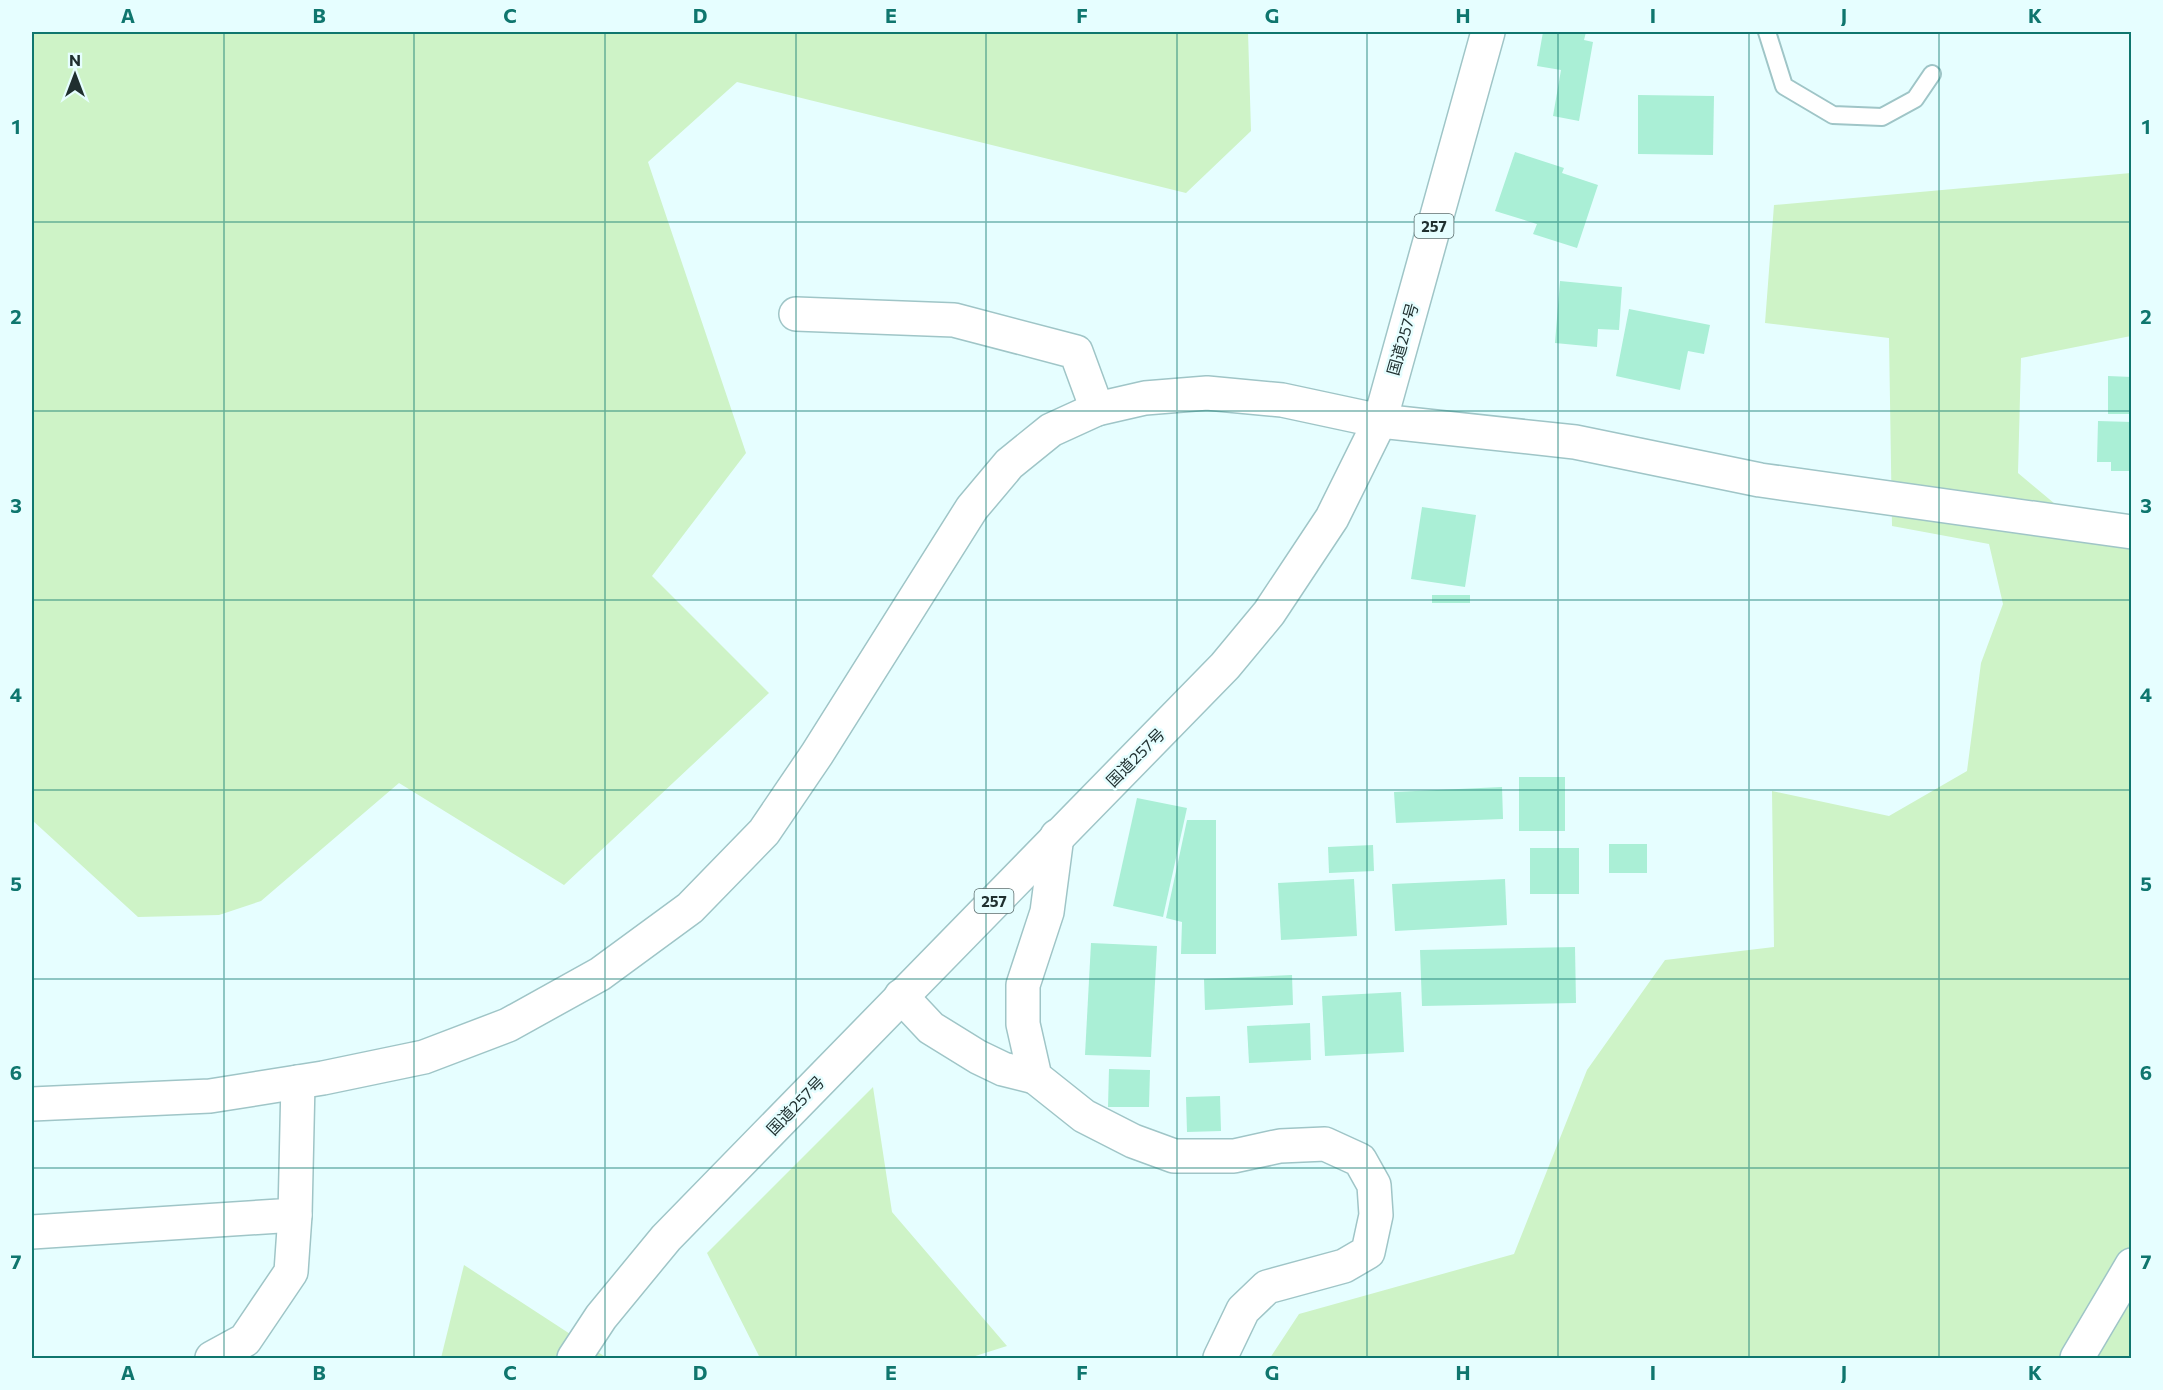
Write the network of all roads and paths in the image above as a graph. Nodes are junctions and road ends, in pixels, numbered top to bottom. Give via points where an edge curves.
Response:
1 (1488, 32) edge
2 (1767, 32) edge
3 (1932, 74) dead end
4 (796, 314) dead end
5 (1097, 409) junction
6 (1380, 420) junction
7 (2132, 532) edge
8 (1057, 836) junction
9 (901, 996) junction
10 (1035, 1077) junction
11 (298, 1082) junction
12 (32, 1104) edge
13 (295, 1215) junction
14 (32, 1232) edge
15 (2132, 1265) edge
16 (212, 1359) edge
17 (574, 1359) edge
18 (1220, 1359) edge
19 (2077, 1359) edge

1 - 6 main road, 国道257号 / 257
2 - 3 lane via 1784,86 1833,115 1882,117 1915,99
4 - 5 main road via 954,320 1076,352
5 - 6 main road via 1145,398 1207,393 1282,400
5 - 11 main road via 1051,430 1009,464 979,499 764,832 690,908 600,974 508,1025 424,1057
6 - 7 main road via 1575,442 1760,480
6 - 8 main road, 国道257号 / 257 via 1332,518 1269,613 1225,666
8 - 9 main road, 国道257号 / 257
8 - 10 main road via 1047,912 1023,985 1023,1024
9 - 10 main road via 931,1028 978,1057
9 - 17 main road, 国道257号 / 257 via 666,1239 601,1317
10 - 18 main road via 1084,1116 1174,1156 1234,1156 1280,1146 1325,1144 1360,1160 1374,1185 1376,1215 1368,1252 1344,1266 1267,1287 1243,1310
11 - 12 main road via 210,1096
11 - 13 main road
13 - 14 main road
13 - 16 main road via 291,1272 245,1340
15 - 19 main road

